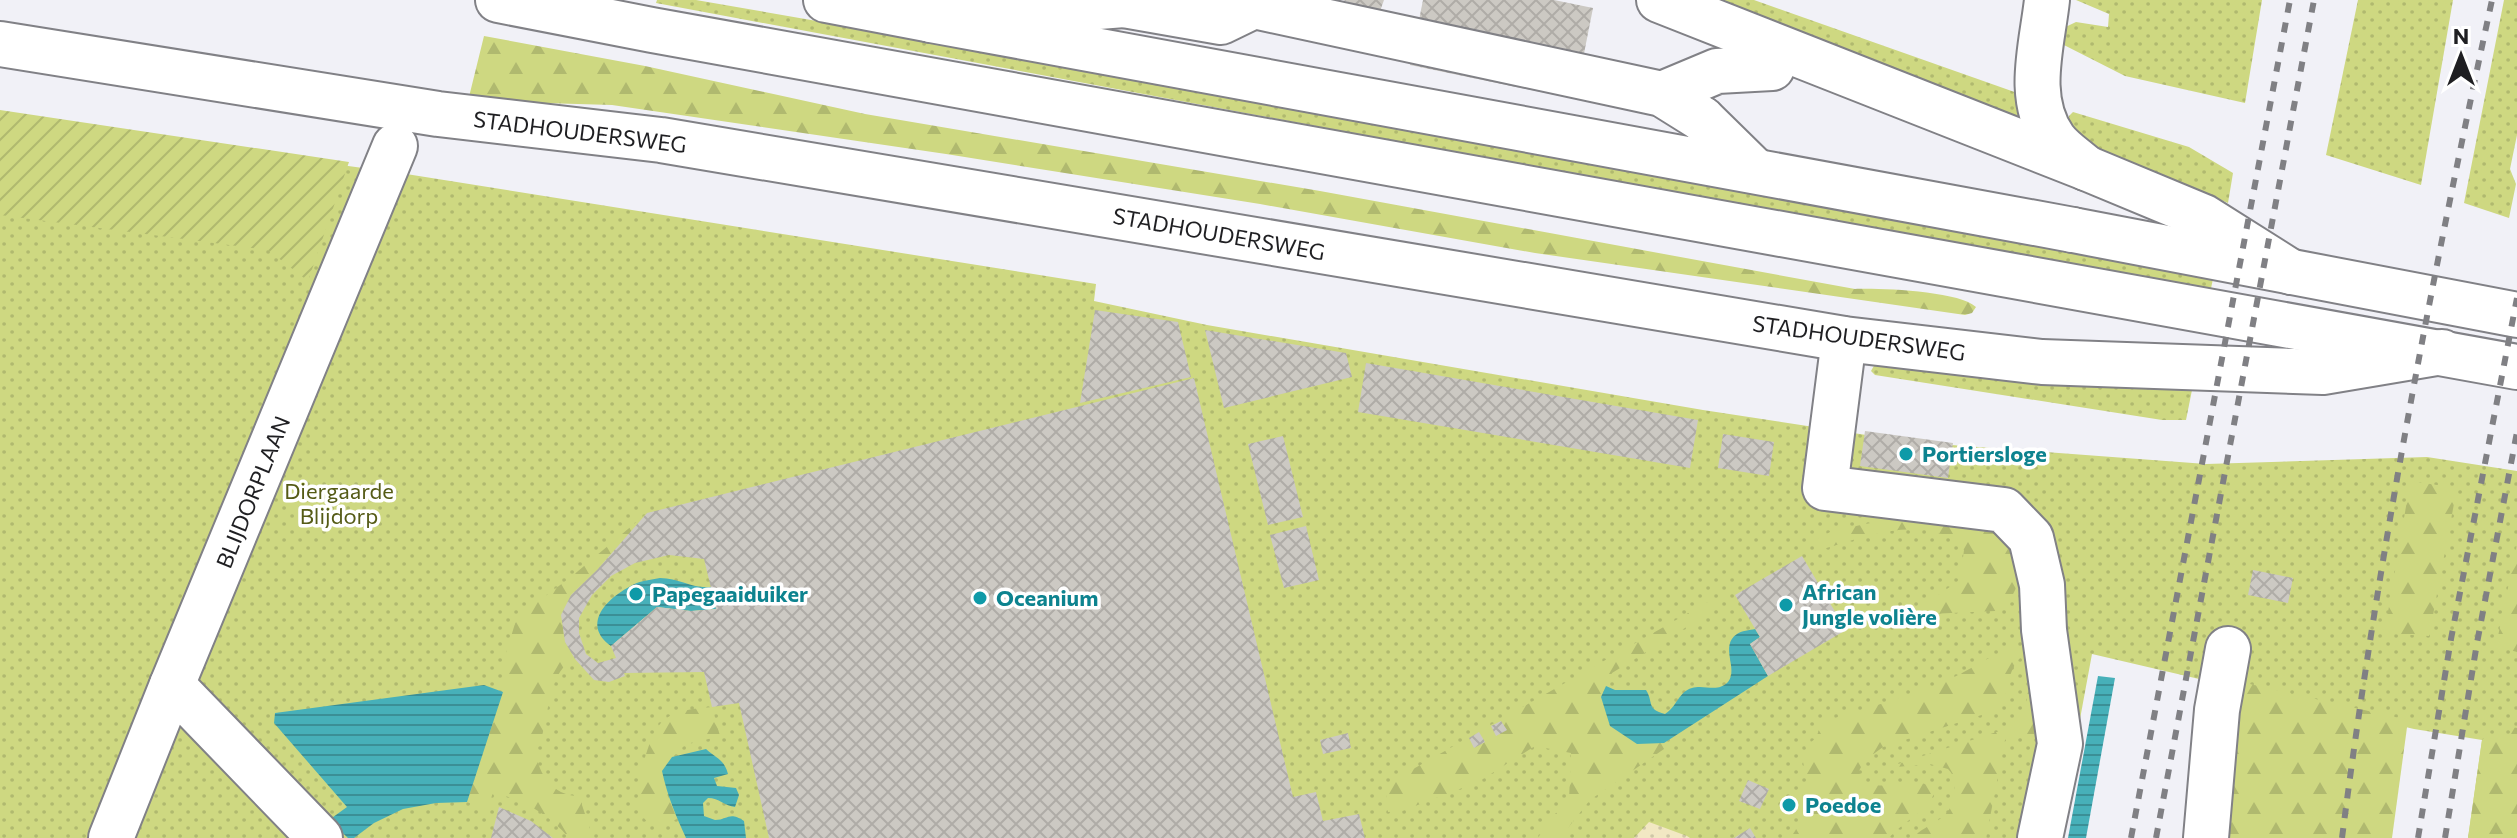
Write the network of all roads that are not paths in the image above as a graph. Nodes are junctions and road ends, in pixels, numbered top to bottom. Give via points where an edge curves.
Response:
1 (498, 0) edge
2 (826, 0) edge
3 (1659, 0) edge
4 (2047, 0) edge
5 (1253, 3) edge
6 (931, 20) junction
7 (0, 44) edge
8 (1841, 73) junction
9 (1662, 94) junction
10 (395, 146) dead end
11 (2086, 168) junction
12 (1754, 170) junction
13 (2291, 272) junction
14 (2517, 315) edge
15 (1844, 339) junction
16 (2442, 352) junction
17 (2517, 367) edge
18 (2228, 649) dead end
19 (172, 685) junction
20 (111, 838) edge
21 (320, 838) edge
22 (2040, 838) edge
23 (2206, 838) edge

1 - 16 main road, STADHOUDERSWEG
2 - 6 main road
3 - 8 main road
4 - 11 main road via 2036,88 2040,116 2055,142
5 - 6 main road via 1221,22 1124,5
5 - 9 main road
6 - 12 main road
7 - 15 main road, STADHOUDERSWEG via 438,114 661,140
8 - 9 main road via 1717,71
8 - 11 main road
9 - 12 main road via 1702,119
10 - 19 main road, BLIJDORPLAAN
11 - 13 main road via 2204,217
12 - 13 main road
13 - 14 main road
15 - 16 main road, STADHOUDERSWEG via 2042,362 2323,372
15 - 22 main road via 1825,488 2004,510 2031,538 2042,585 2060,744
16 - 17 main road, STADHOUDERSWEG
18 - 23 main road
19 - 20 main road, BLIJDORPLAAN
19 - 21 main road

